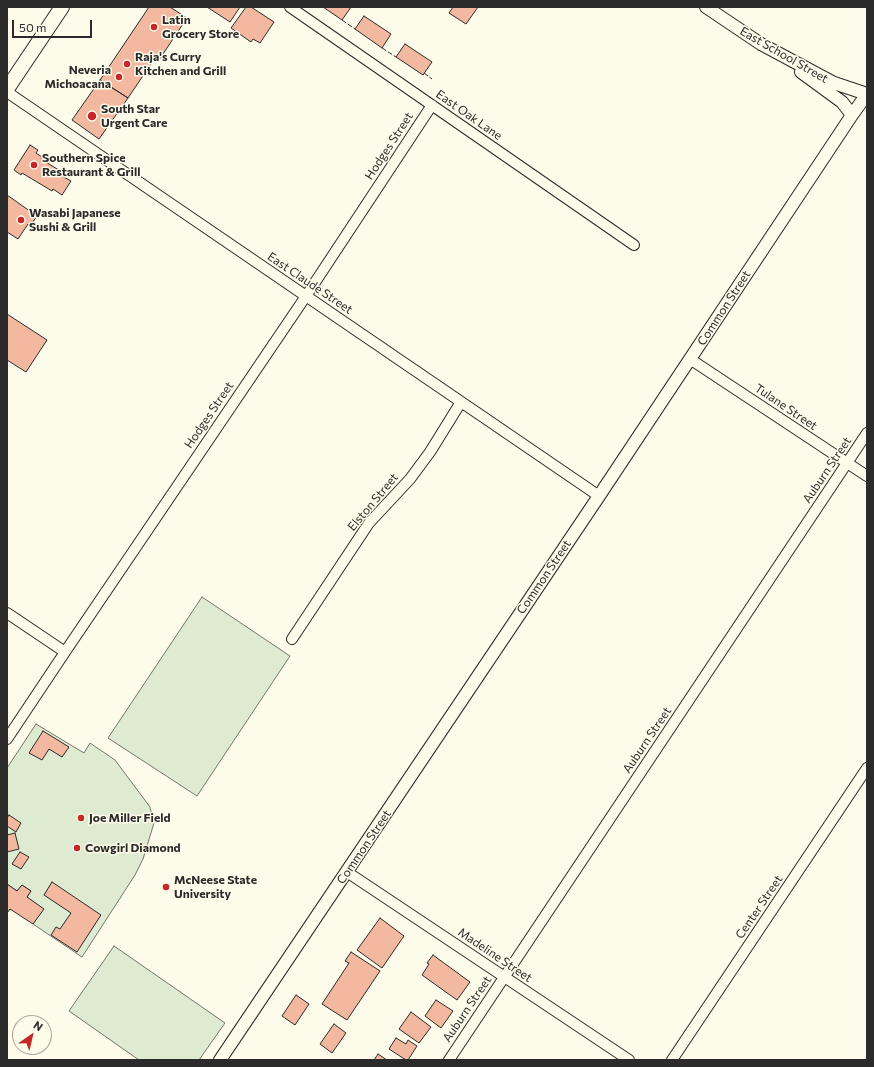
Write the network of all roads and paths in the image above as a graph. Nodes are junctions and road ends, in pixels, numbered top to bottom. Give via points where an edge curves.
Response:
1 (62, 7) edge
2 (290, 7) edge
3 (706, 7) edge
4 (761, 44) junction
5 (7, 91) edge
6 (867, 94) edge
7 (432, 105) junction
8 (852, 115) junction
9 (634, 245) dead end
10 (306, 296) junction
11 (690, 359) junction
12 (461, 402) junction
13 (867, 434) edge
14 (847, 463) junction
15 (867, 476) edge
16 (599, 496) junction
17 (7, 613) edge
18 (292, 639) dead end
19 (65, 652) junction
20 (7, 739) edge
21 (867, 768) edge
22 (347, 872) junction
23 (504, 977) junction
24 (220, 1060) edge
25 (449, 1060) edge
26 (629, 1060) edge
27 (672, 1060) edge

1 - 5 main road
2 - 7 street, East Oak Lane
3 - 4 street, East School Street
4 - 6 street, East School Street via 834,83
4 - 8 street via 842,102
5 - 10 street, East Claude Street
6 - 8 street, Common Street
7 - 9 street, East Oak Lane
7 - 10 street, Hodges Street
8 - 11 street, Common Street
10 - 12 street, East Claude Street
10 - 19 street, Hodges Street
11 - 14 street, Tulane Street
11 - 16 street, Common Street
12 - 16 street, East Claude Street
12 - 18 street, Elston Street via 422,463 401,490 369,523
13 - 14 street, Auburn Street
14 - 15 street, Tulane Street
14 - 23 street, Auburn Street
16 - 22 street, Common Street
17 - 19 street
19 - 20 street, Hodges Street
21 - 27 street, Center Street
22 - 23 street, Madeline Street
22 - 24 street, Common Street
23 - 25 street, Auburn Street
23 - 26 street, Madeline Street

